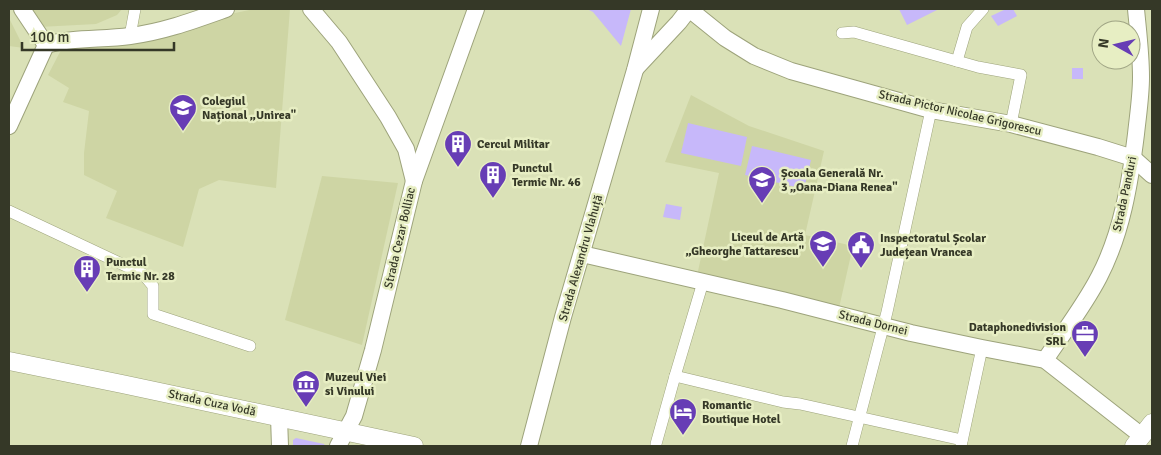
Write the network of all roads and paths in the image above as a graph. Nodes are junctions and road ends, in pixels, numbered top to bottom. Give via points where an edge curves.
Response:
1 (22, 9) edge
2 (135, 9) edge
3 (226, 9) edge
4 (311, 9) edge
5 (476, 9) edge
6 (651, 9) edge
7 (689, 9) edge
8 (983, 9) edge
9 (1136, 9) edge
10 (842, 33) dead end
11 (130, 36) junction
12 (46, 45) junction
13 (957, 61) junction
14 (635, 70) junction
15 (931, 110) junction
16 (1011, 124) junction
17 (9, 126) edge
18 (1133, 158) junction
19 (1152, 174) edge
20 (414, 181) junction
21 (9, 211) edge
22 (582, 254) junction
23 (703, 282) junction
24 (884, 325) junction
25 (250, 346) dead end
26 (982, 348) junction
27 (1044, 360) junction
28 (9, 361) edge
29 (675, 376) junction
30 (279, 417) junction
31 (859, 417) junction
32 (1143, 435) edge
33 (342, 439) edge
34 (961, 443) edge
35 (656, 444) dead end
36 (280, 446) edge
37 (414, 446) edge
38 (529, 446) edge
39 (852, 446) edge

1 - 12 street
2 - 11 street
3 - 11 street via 174,27
4 - 20 street, Strada Cezar Bolliac via 339,42 388,117 406,149
5 - 20 street
6 - 14 street, Strada Alexandru Vlahuță
7 - 14 street, Strada Alexandru Vlahuță
7 - 15 street, Strada Pictor Nicolae Grigorescu via 754,56 791,71
8 - 13 street via 967,27
9 - 18 street, Strada Panduri via 1141,91
10 - 13 street via 854,32
11 - 12 street via 63,40
12 - 17 street
13 - 16 street via 1021,75
14 - 22 street, Strada Alexandru Vlahuță
15 - 16 street, Strada Pictor Nicolae Grigorescu
15 - 24 street
16 - 18 street, Strada Pictor Nicolae Grigorescu
18 - 19 street, Strada Pictor Nicolae Grigorescu
18 - 27 street, Strada Panduri via 1114,244 1091,291
20 - 33 street, Strada Cezar Bolliac via 373,350 354,416
21 - 25 street via 143,274 153,286 153,314
22 - 23 street, Strada Dornei
22 - 38 street, Strada Alexandru Vlahuță
23 - 24 street, Strada Dornei
23 - 29 street
24 - 26 street, Strada Dornei
24 - 31 street
26 - 27 street, Strada Dornei
26 - 34 street
27 - 32 street, Strada Dornei
28 - 30 main road, Strada Cuza Vodă
29 - 31 street
29 - 35 street
30 - 33 main road, Strada Cuza Vodă
30 - 36 street
31 - 34 street
31 - 39 street
33 - 37 main road, Strada Cuza Vodă

